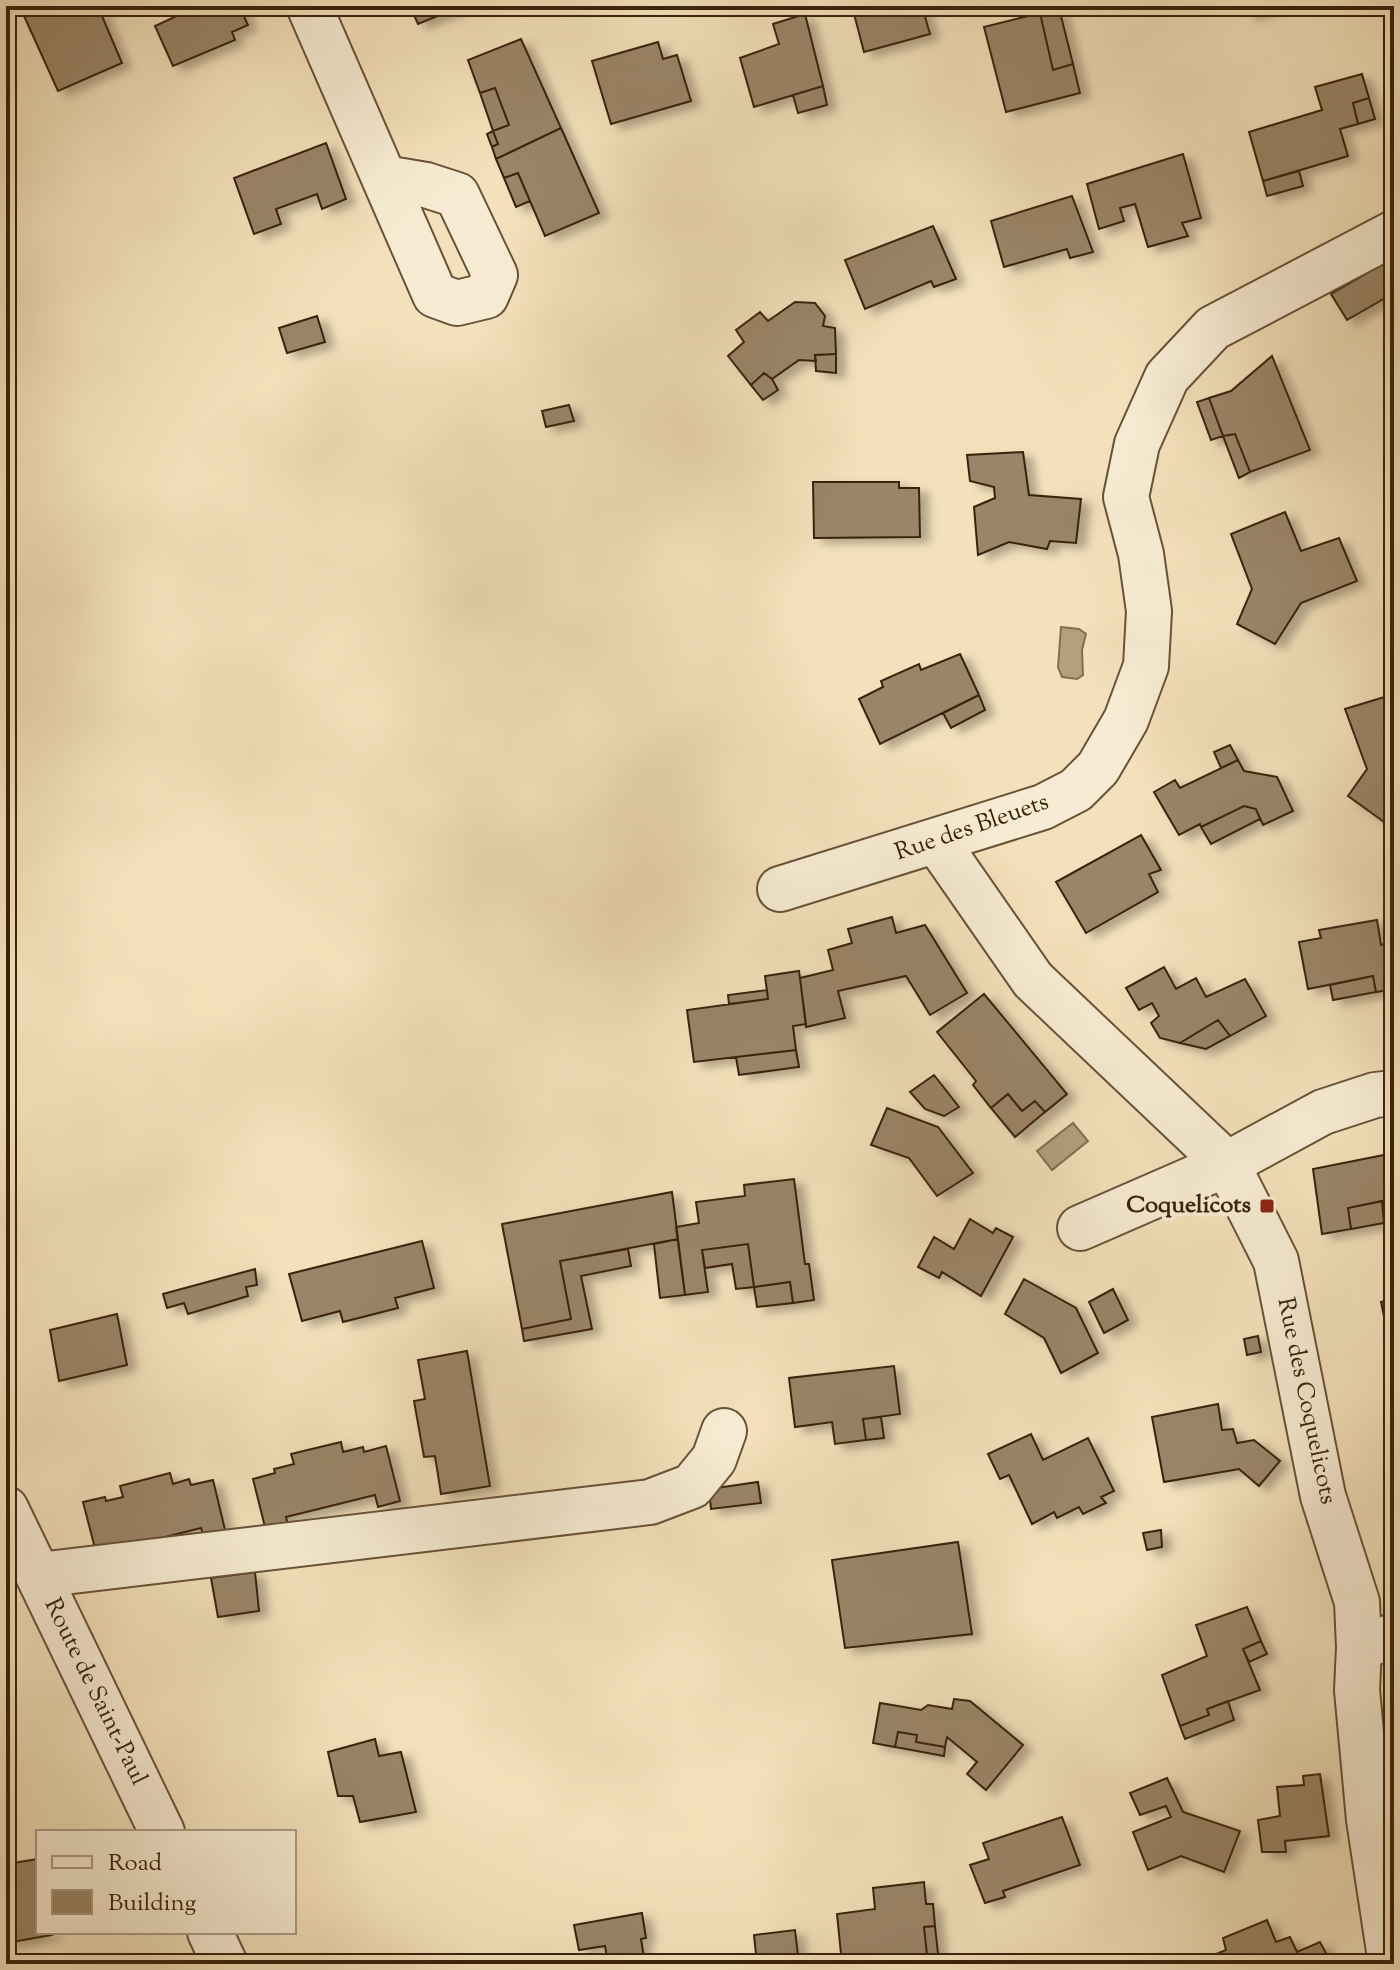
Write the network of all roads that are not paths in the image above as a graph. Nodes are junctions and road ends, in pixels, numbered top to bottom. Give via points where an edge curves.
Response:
1 (309, 6) edge
2 (384, 178) dead end
3 (1394, 233) edge
4 (937, 842) junction
5 (780, 889) dead end
6 (1394, 1093) edge
7 (1227, 1164) junction
8 (1080, 1228) dead end
9 (724, 1431) dead end
10 (6, 1509) edge
11 (39, 1575) junction
12 (1376, 1641) edge
13 (161, 1830) edge
14 (211, 1934) edge
15 (225, 1964) edge
16 (1391, 1964) edge

1 - 2 street
3 - 4 street, Rue des Bleuets via 1213,328 1167,377 1137,444 1126,497 1149,611 1146,666 1126,720 1098,768 1076,790 1043,807
4 - 5 street, Rue des Bleuets
4 - 7 street, Rue des Coquelicots via 1033,980
6 - 7 street via 1323,1112
7 - 8 street
7 - 12 street, Rue des Coquelicots via 1276,1261 1323,1496 1357,1602
9 - 11 street via 714,1459 692,1486 650,1502
10 - 11 street, Route de Saint-Paul
11 - 13 street, Route de Saint-Paul
12 - 16 street, Rue des Coquelicots via 1357,1690 1369,1820
14 - 15 street

